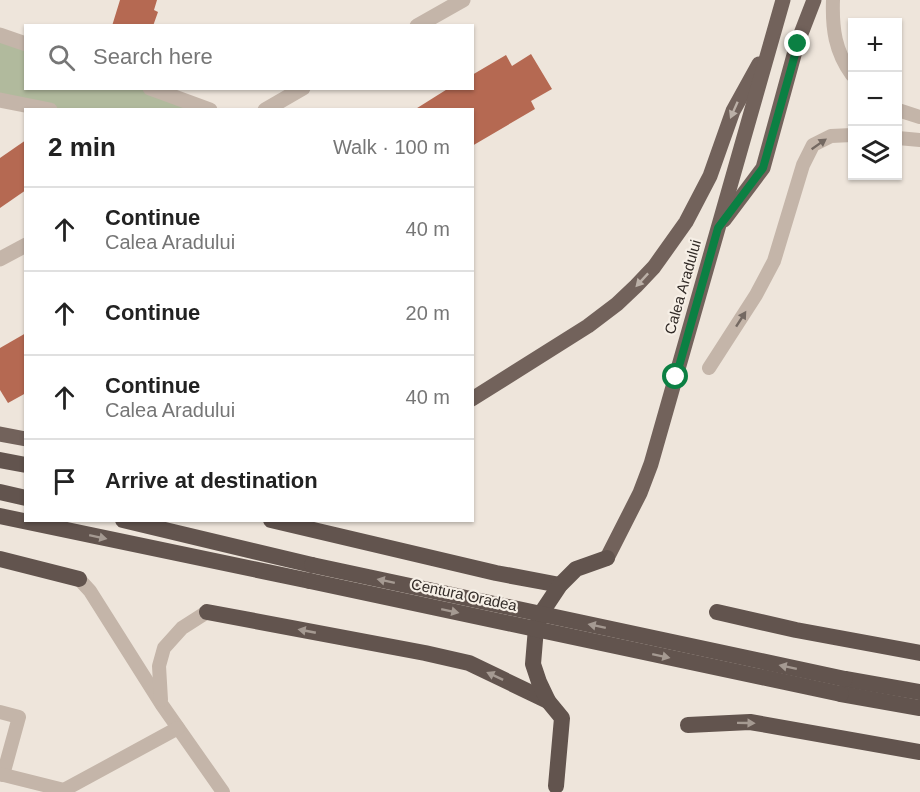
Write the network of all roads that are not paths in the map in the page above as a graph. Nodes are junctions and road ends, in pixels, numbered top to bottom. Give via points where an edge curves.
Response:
1 (463, 0) edge
2 (783, 0) edge
3 (814, 0) edge
4 (833, 0) edge
5 (421, 24) edge
6 (0, 35) edge
7 (771, 40) junction
8 (24, 43) edge
9 (850, 72) edge
10 (155, 90) edge
11 (300, 90) edge
12 (0, 100) edge
13 (40, 108) edge
14 (205, 108) edge
15 (268, 108) edge
16 (902, 112) edge
17 (920, 117) edge
18 (848, 135) edge
19 (902, 138) edge
20 (920, 140) edge
21 (718, 228) junction
22 (24, 246) edge
23 (0, 259) edge
24 (708, 368) dead end
25 (474, 398) edge
26 (0, 434) edge
27 (24, 439) edge
28 (0, 459) edge
29 (24, 465) edge
30 (0, 492) edge
31 (24, 498) edge
32 (0, 516) edge
33 (24, 520) edge
34 (33, 522) edge
35 (130, 522) edge
36 (279, 522) edge
37 (607, 558) joint
38 (0, 559) edge
39 (311, 573) junction
40 (80, 579) joint
41 (560, 585) junction
42 (207, 612) joint
43 (717, 612) dead end
44 (920, 653) edge
45 (843, 686) junction
46 (920, 692) edge
47 (548, 701) junction
48 (162, 705) junction
49 (920, 708) edge
50 (0, 712) edge
51 (688, 725) dead end
52 (178, 728) junction
53 (920, 752) edge
54 (1, 775) edge
55 (556, 789) edge
56 (65, 791) edge
57 (223, 792) edge

1 - 5 street
2 - 7 main road, Calea Aradului
3 - 21 main road via 763,168
4 - 9 lane via 835,40
6 - 8 street
7 - 21 main road, Calea Aradului
7 -> 25 main road via 733,111 710,176 686,222 654,267 588,326
10 - 14 street
11 - 15 street
12 - 13 street
16 - 17 lane
24 -> 18 lane via 774,261 803,165 813,145 831,136
19 - 20 lane
21 - 37 main road, Calea Aradului via 651,464
22 - 23 street
26 - 27 main road
28 - 29 highway
30 - 31 highway
32 -> 33 highway, Centura Oradea
34 -> 39 highway, Centura Oradea
35 - 39 highway, Centura Oradea
36 - 41 highway
37 - 41 highway, Calea Aradului via 576,569
38 - 40 highway
39 - 45 highway, Centura Oradea, bridge
40 - 48 lane
41 - 47 highway, Calea Aradului via 542,612 534,644 533,664
47 -> 42 highway via 469,663
42 - 48 lane via 182,628 164,648 159,666
43 - 44 highway
45 - 46 highway, Centura Oradea
45 - 49 highway, Centura Oradea
47 - 55 highway, Calea Aradului via 562,718
48 - 52 lane
50 - 54 lane via 19,717
51 -> 53 highway via 750,722
52 - 56 lane
52 - 57 lane
54 - 56 lane

